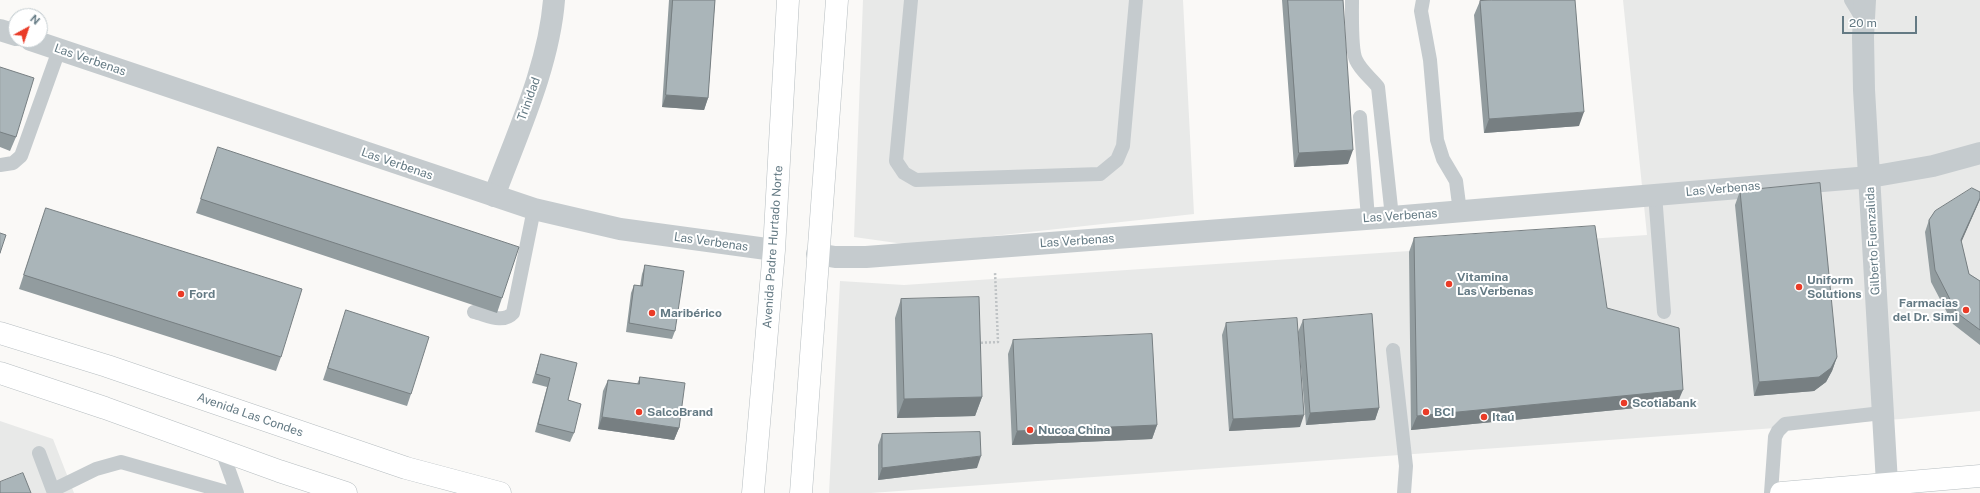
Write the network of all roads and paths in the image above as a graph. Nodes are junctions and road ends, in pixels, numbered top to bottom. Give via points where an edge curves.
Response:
1 (554, 0) edge
2 (788, 0) edge
3 (837, 0) edge
4 (911, 0) edge
5 (1136, 0) edge
6 (1352, 0) edge
7 (1423, 0) edge
8 (1851, 0) edge
9 (1864, 10) edge
10 (48, 46) edge
11 (59, 50) junction
12 (1360, 117) dead end
13 (1980, 153) edge
14 (0, 165) edge
15 (1870, 177) junction
16 (1655, 194) junction
17 (494, 196) junction
18 (534, 209) junction
19 (1460, 212) junction
20 (1392, 217) junction
21 (1368, 218) junction
22 (994, 247) junction
23 (774, 250) junction
24 (817, 254) junction
25 (474, 312) dead end
26 (1664, 312) dead end
27 (0, 333) edge
28 (973, 344) edge
29 (1394, 350) dead end
30 (0, 372) edge
31 (1882, 414) junction
32 (222, 451) junction
33 (39, 453) dead end
34 (1980, 476) edge
35 (1887, 483) junction
36 (54, 491) edge
37 (230, 493) edge
38 (237, 493) edge
39 (346, 493) edge
40 (500, 493) edge
41 (753, 493) edge
42 (801, 493) edge
43 (1404, 493) edge
44 (1771, 493) edge
45 (1781, 493) edge

1 - 17 street, Trinidad via 550,38 542,65
2 - 23 main road, Avenida Padre Hurtado Norte
3 - 24 main road
4 - 5 lane via 896,161 904,173 916,180 1100,174 1117,160 1124,146
6 - 20 lane via 1355,59 1361,70 1378,87
7 - 19 lane via 1421,11 1430,60 1437,140 1443,159 1456,181
8 - 9 lane
9 - 15 street, Gilberto Fuenzalida via 1864,76
10 - 11 street, Las Verbenas
11 - 14 lane via 21,156 13,163
11 - 17 street, Las Verbenas
12 - 21 lane
13 - 15 street, Las Verbenas via 1933,166
15 - 16 street, Las Verbenas
15 - 31 street, Gilberto Fuenzalida
16 - 19 street, Las Verbenas
16 - 26 lane
17 - 18 street, Las Verbenas
18 - 23 street, Las Verbenas via 620,229
18 - 25 lane via 513,312 509,318 502,319
19 - 20 street, Las Verbenas
20 - 21 street, Las Verbenas
21 - 22 street, Las Verbenas
22 - 24 street, Las Verbenas via 866,257
22 - 28 path via 998,342
23 - 41 main road, Avenida Padre Hurtado Norte
24 - 42 main road
27 - 40 main road, Avenida Las Condes via 107,366 406,468
29 - 43 lane via 1406,466
30 - 32 main road
31 - 35 street, Gilberto Fuenzalida
31 - 44 lane via 1785,424 1775,437
32 - 38 lane
32 - 39 main road
33 - 36 lane
34 - 35 main road
35 - 45 main road
36 - 37 lane via 96,469 121,462

